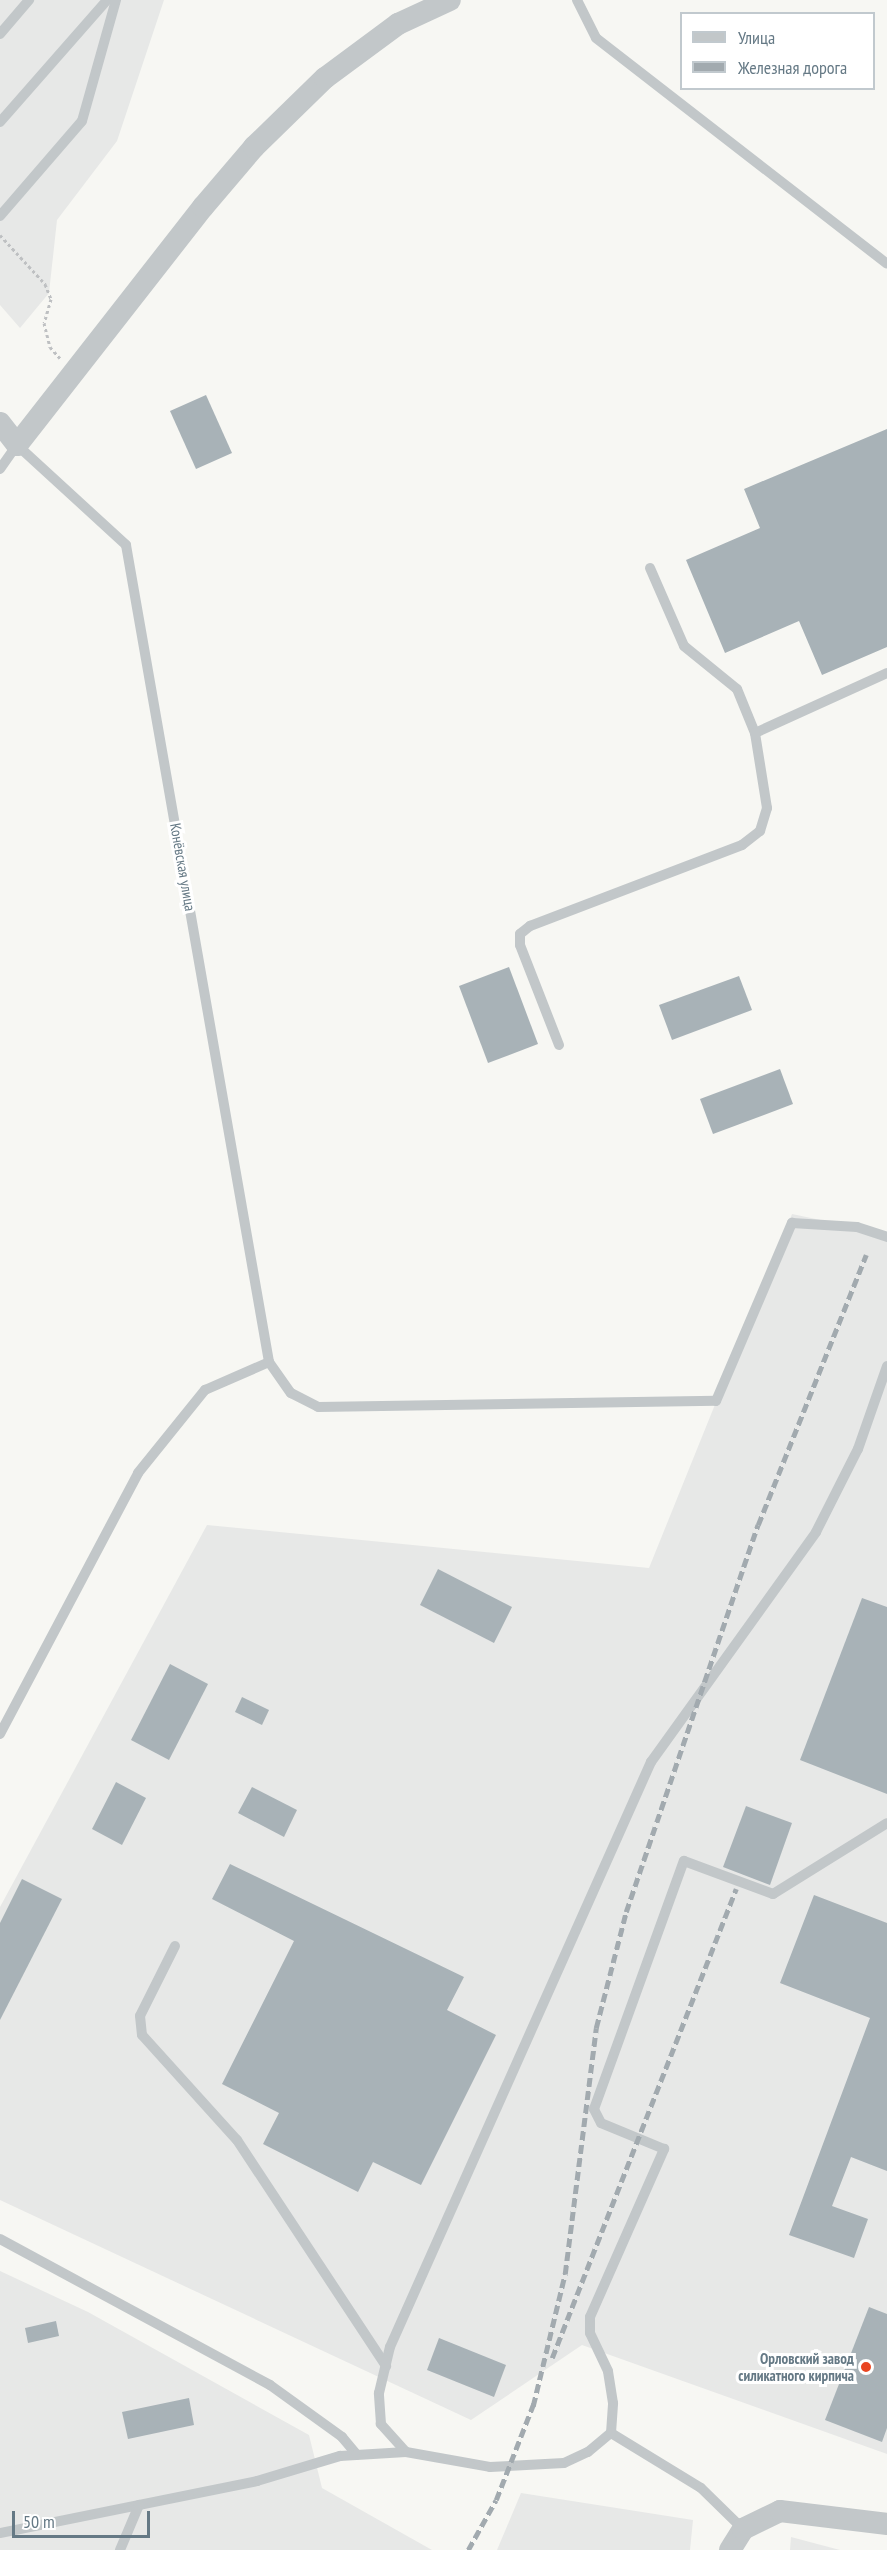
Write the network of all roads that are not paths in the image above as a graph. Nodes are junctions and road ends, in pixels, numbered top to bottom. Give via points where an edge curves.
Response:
1 (29, 0) edge
2 (107, 0) edge
3 (116, 0) edge
4 (450, 0) edge
5 (577, 0) edge
6 (0, 34) edge
7 (0, 122) edge
8 (0, 216) edge
9 (887, 264) edge
10 (0, 423) edge
11 (17, 445) junction
12 (0, 469) edge
13 (650, 568) dead end
14 (887, 673) edge
15 (755, 733) junction
16 (560, 1045) dead end
17 (887, 1237) edge
18 (269, 1362) junction
19 (887, 1366) edge
20 (0, 1734) edge
21 (887, 1823) edge
22 (175, 1946) dead end
23 (0, 2239) edge
24 (386, 2366) junction
25 (611, 2433) junction
26 (406, 2452) junction
27 (357, 2455) junction
28 (140, 2505) junction
29 (887, 2524) edge
30 (743, 2529) junction
31 (0, 2533) edge
32 (120, 2550) edge
33 (730, 2550) edge

1 - 6 lane
2 - 7 lane
3 - 8 lane via 82,121
4 - 11 street via 398,24 325,78 254,147
5 - 9 lane via 596,38
10 - 11 street, Конёвская улица
11 - 12 lane
11 - 18 lane, Конёвская улица via 126,545
13 - 15 lane via 684,646 736,689
14 - 15 lane
15 - 16 lane via 767,808 760,831 742,845 530,926 520,934
17 - 18 lane via 856,1227 792,1223 716,1401 318,1407 291,1393
18 - 20 lane via 205,1390 138,1473
19 - 24 lane via 858,1449 816,1532 651,1762 395,2337
21 - 25 lane via 773,1894 684,1861 594,2109 601,2122 664,2148 590,2317 590,2333 608,2371 613,2403
22 - 24 lane via 140,2016 142,2035 237,2140
23 - 27 lane via 270,2385 342,2437
24 - 26 lane via 379,2393 381,2424
25 - 26 lane via 588,2452 564,2463 536,2467 490,2467
25 - 30 lane via 701,2488
26 - 27 lane
27 - 28 lane
28 - 31 lane
28 - 32 lane
29 - 30 street via 780,2511
30 - 33 street

